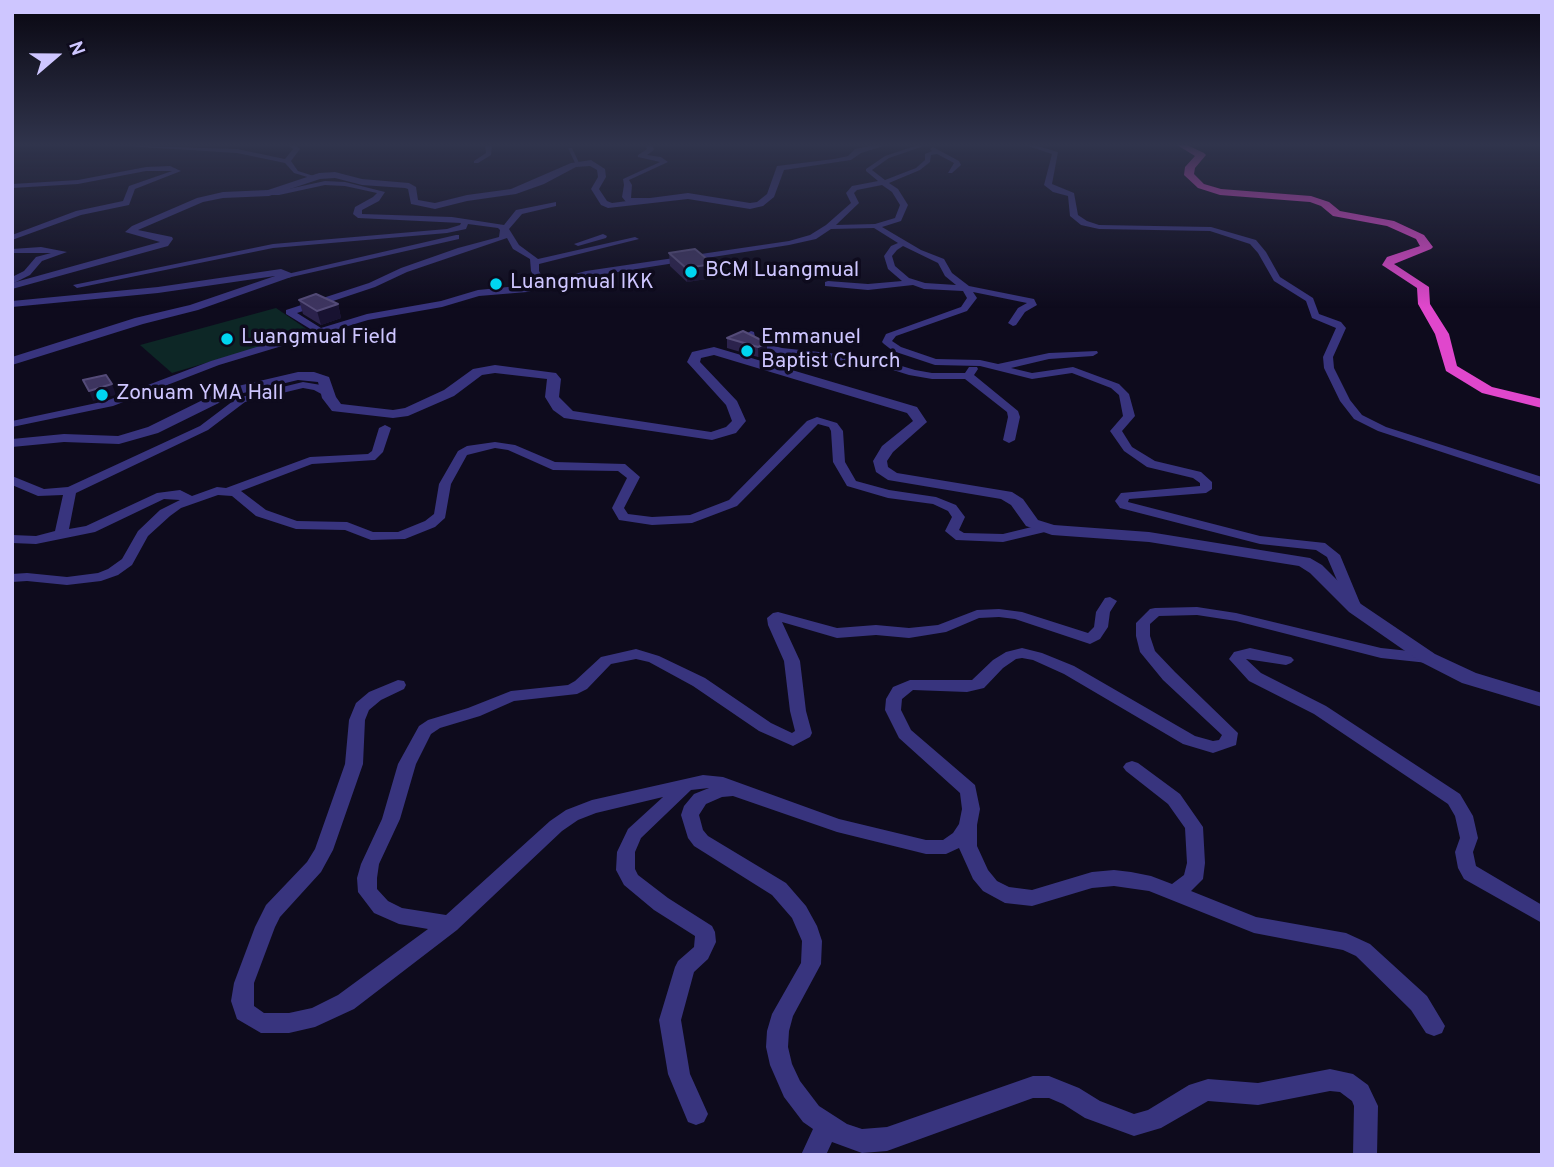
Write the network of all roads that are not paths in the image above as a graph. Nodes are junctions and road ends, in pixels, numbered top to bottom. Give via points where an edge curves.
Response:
1 (127, 199) edge
2 (202, 199) edge
3 (375, 199) edge
4 (414, 199) edge
5 (461, 199) edge
6 (602, 199) edge
7 (656, 199) edge
8 (705, 199) edge
9 (764, 199) edge
10 (853, 199) edge
11 (902, 199) edge
12 (1072, 199) edge
13 (1312, 199) edge
14 (553, 204) dead end
15 (465, 221) junction
16 (480, 223) junction
17 (876, 226) junction
18 (829, 227) junction
19 (505, 228) junction
20 (603, 236) dead end
21 (12, 239) edge
22 (635, 239) dead end
23 (904, 243) junction
24 (12, 251) edge
25 (535, 260) junction
26 (287, 275) junction
27 (12, 281) edge
28 (912, 283) junction
29 (828, 284) dead end
30 (77, 285) dead end
31 (543, 285) junction
32 (12, 286) edge
33 (966, 288) junction
34 (12, 304) edge
35 (1013, 323) dead end
36 (320, 331) junction
37 (751, 334) edge
38 (1093, 353) dead end
39 (12, 362) edge
40 (999, 368) junction
41 (968, 376) junction
42 (327, 394) junction
43 (1542, 404) edge
44 (12, 424) edge
45 (385, 428) dead end
46 (1009, 440) dead end
47 (12, 443) edge
48 (12, 480) edge
49 (1542, 481) edge
50 (231, 490) junction
51 (70, 491) junction
52 (190, 500) junction
53 (1044, 528) junction
54 (59, 535) junction
55 (12, 539) edge
56 (12, 578) edge
57 (1110, 601) dead end
58 (1355, 608) junction
59 (1428, 658) junction
60 (1286, 660) dead end
61 (398, 685) dead end
62 (1542, 700) edge
63 (1132, 767) dead end
64 (687, 786) junction
65 (734, 789) junction
66 (968, 825) junction
67 (1175, 893) junction
68 (1542, 915) edge
69 (450, 924) junction
70 (1434, 1026) dead end
71 (696, 1114) dead end
72 (827, 1126) junction
73 (813, 1155) edge
74 (1365, 1155) edge

1 - 21 street
2 - 32 street via 130,232 168,239 164,244
3 - 15 street via 357,214
4 - 5 street via 435,206
6 - 7 street via 606,205 624,206
8 - 9 street via 738,206
10 - 18 street via 855,203
11 - 17 street via 904,210 898,219
12 - 49 street via 1074,216 1099,227 1211,229 1253,242 1277,279 1310,300 1315,316 1341,328 1328,357 1329,368 1358,417
13 - 43 highway via 1337,214 1390,223 1420,237 1427,247 1396,257 1388,265 1423,287 1424,304 1442,334 1451,368 1487,390
14 - 19 street via 522,210
15 - 16 street
15 - 30 street via 463,227 447,231 273,246
16 - 19 street
16 - 26 street via 471,232 434,244
17 - 18 street
17 - 23 street
18 - 31 street via 789,243 586,274
19 - 25 street via 516,247
19 - 36 street via 503,238 493,242 289,312
20 - 25 street
22 - 25 street
23 - 28 street via 889,252 888,260
23 - 33 street via 941,261 948,274
24 - 27 street via 63,252 39,259
25 - 31 street
26 - 34 street via 261,273 158,290
26 - 39 street
28 - 29 street
28 - 33 street
31 - 36 street via 478,293
33 - 35 street via 1031,301 1032,306 1021,310
33 - 40 street via 972,298 964,309 893,334 887,342 935,362 973,362
36 - 44 street via 215,363 109,404
37 - 41 street via 757,343 781,351 875,361 932,376
38 - 40 street via 1046,356
40 - 41 street via 976,368
40 - 58 street via 1040,377 1073,370 1121,390 1129,416 1116,431 1121,442 1144,461 1197,475 1206,482 1206,489 1201,490 1125,496 1124,505 1246,537 1320,546 1333,555
41 - 46 street via 1012,411
42 - 47 street via 324,380 298,376 230,392 153,430 119,440 64,438
42 - 51 street via 303,385 242,400 204,428
42 - 53 street via 337,408 393,414 449,393 478,372 533,372 554,379 552,397 569,415 712,436 736,426 739,416 693,362 696,355 714,351 912,410 920,422 883,455 880,466 885,473 904,481 1006,495 1032,523
45 - 50 street via 371,457 310,461
48 - 51 street via 42,493
50 - 52 street
50 - 53 street via 261,513 296,525 347,526 380,538 400,536 416,532 440,515 444,484 462,453 503,445 554,466 630,471 634,477 618,508 624,517 674,522 733,503 817,421 834,425 839,462 851,483 943,503 957,513 952,531 961,537 1003,538
51 - 54 street
52 - 54 street via 180,494 161,496 90,528
52 - 56 street via 152,523 133,555 113,572 67,580
53 - 58 street via 1149,537 1304,562
54 - 55 street
57 - 69 street via 1101,627 1090,639 999,613 977,614 941,629 909,634 837,633 778,616 775,625 792,661 804,733 793,740 765,727 699,682 636,654 606,660 571,690 511,696 434,724 425,730 407,764 391,819 370,864 368,892 381,907 399,916
58 - 59 street
59 - 62 street via 1493,687
59 - 66 street via 1381,653 1236,617 1197,611 1154,612 1143,623 1148,652 1230,733 1230,741 1213,747 1189,740 1069,670 1023,653 1011,655 978,684 910,685 899,691 893,710 905,734 969,790
60 - 68 street via 1250,653 1237,659 1255,677 1320,710 1454,799 1469,838 1464,852 1471,874
61 - 69 street via 362,707 355,764 329,837 314,867 272,911 244,983 245,1012 261,1023 315,1017 346,1002
63 - 67 street via 1174,799 1194,827 1193,879
64 - 65 street via 703,781
64 - 69 street via 572,815
64 - 71 street via 634,834 625,870 661,904 705,932 701,953 685,967 670,1020 679,1073
65 - 66 street via 837,825 926,847 946,847 960,838
65 - 72 street via 700,799 693,806 691,824 712,849 779,889 807,926 811,964 783,1014 777,1047 792,1089
66 - 67 street via 968,846 979,874 1005,895 1032,898 1114,878
67 - 70 street via 1254,925 1346,942 1363,950 1419,1003
72 - 73 street
72 - 74 street via 862,1141 887,1139 1033,1087 1049,1087 1134,1125 1153,1120 1208,1090 1258,1094 1330,1080 1345,1082 1360,1093 1366,1106

